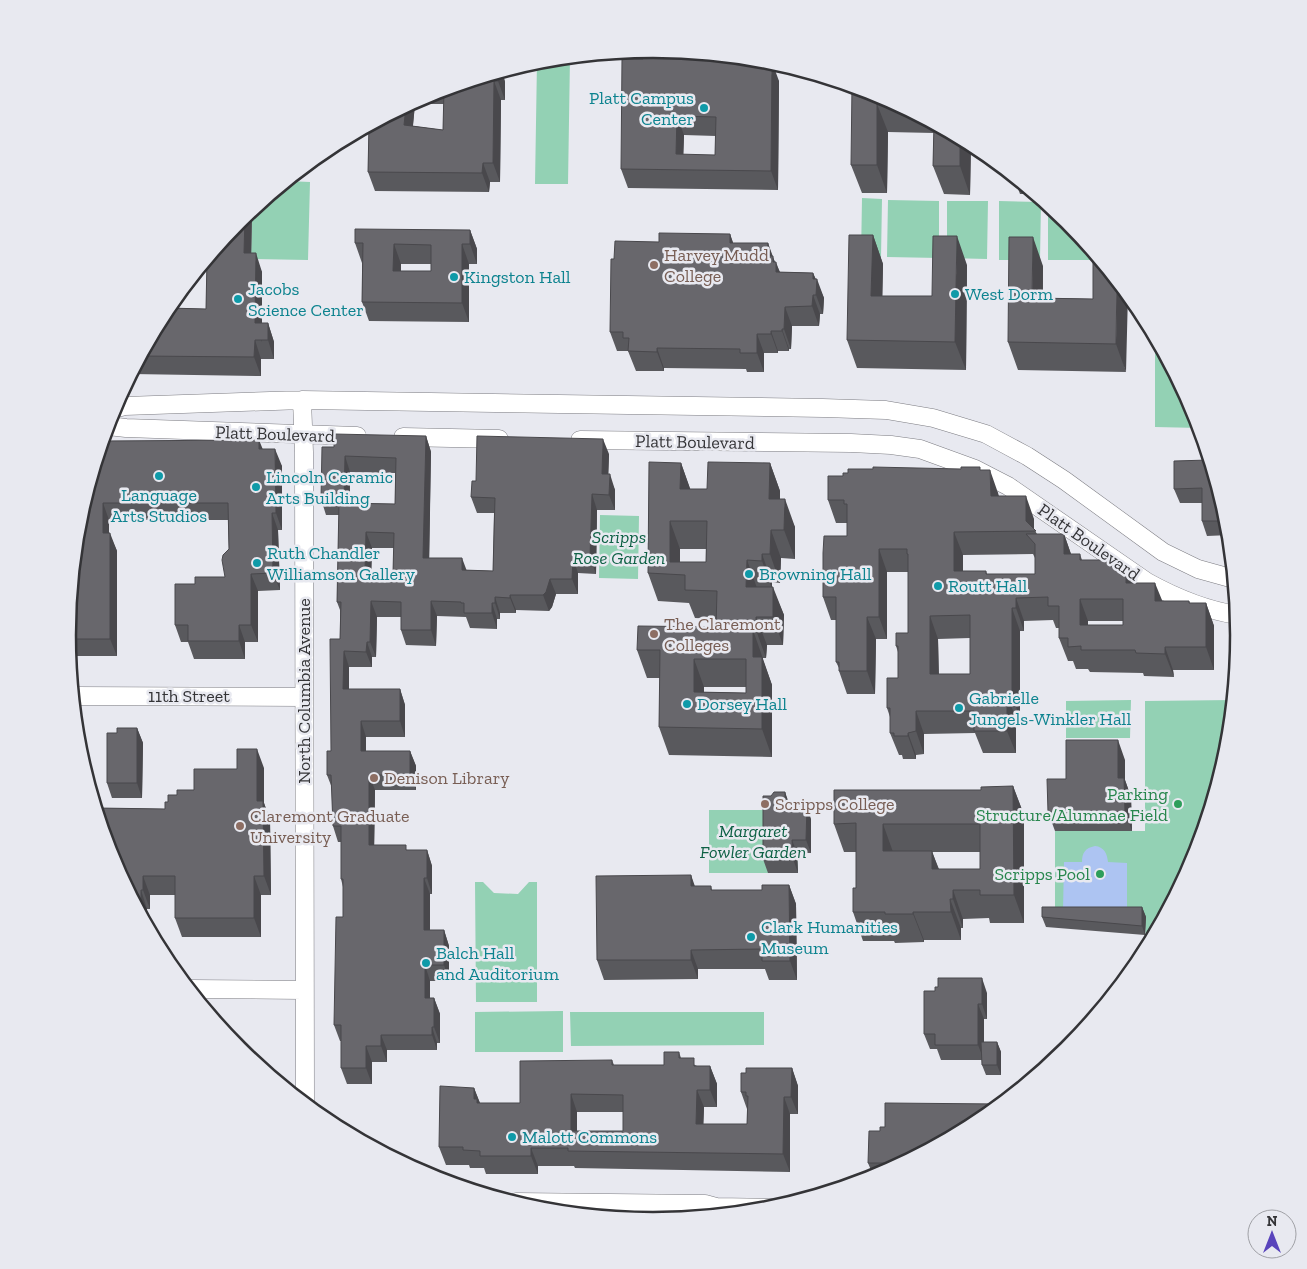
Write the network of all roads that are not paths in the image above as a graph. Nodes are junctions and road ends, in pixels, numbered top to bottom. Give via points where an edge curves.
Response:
1 (302, 400) junction
2 (123, 406) edge
3 (115, 427) edge
4 (303, 436) junction
5 (372, 437) edge
6 (391, 437) edge
7 (516, 439) edge
8 (564, 440) edge
9 (1227, 577) edge
10 (1229, 613) edge
11 (80, 696) edge
12 (304, 696) junction
13 (199, 989) edge
14 (303, 990) junction
15 (304, 1093) edge
16 (554, 1202) edge
17 (727, 1207) edge

1 - 2 street, Platt Boulevard
1 - 4 street, North Columbia Avenue
1 - 9 street, Platt Boulevard via 823,408 886,410 933,418 986,434 1019,451 1163,552 1198,569
3 - 4 street, Platt Boulevard
4 - 5 street, Platt Boulevard
4 - 12 street, North Columbia Avenue
6 - 7 street
8 - 10 street, Platt Boulevard via 858,444 920,448 976,469 1008,486 1168,594
11 - 12 street, 11th Street
12 - 14 street, North Columbia Avenue
13 - 14 street
14 - 15 street, North Columbia Avenue
16 - 17 street via 705,1204

